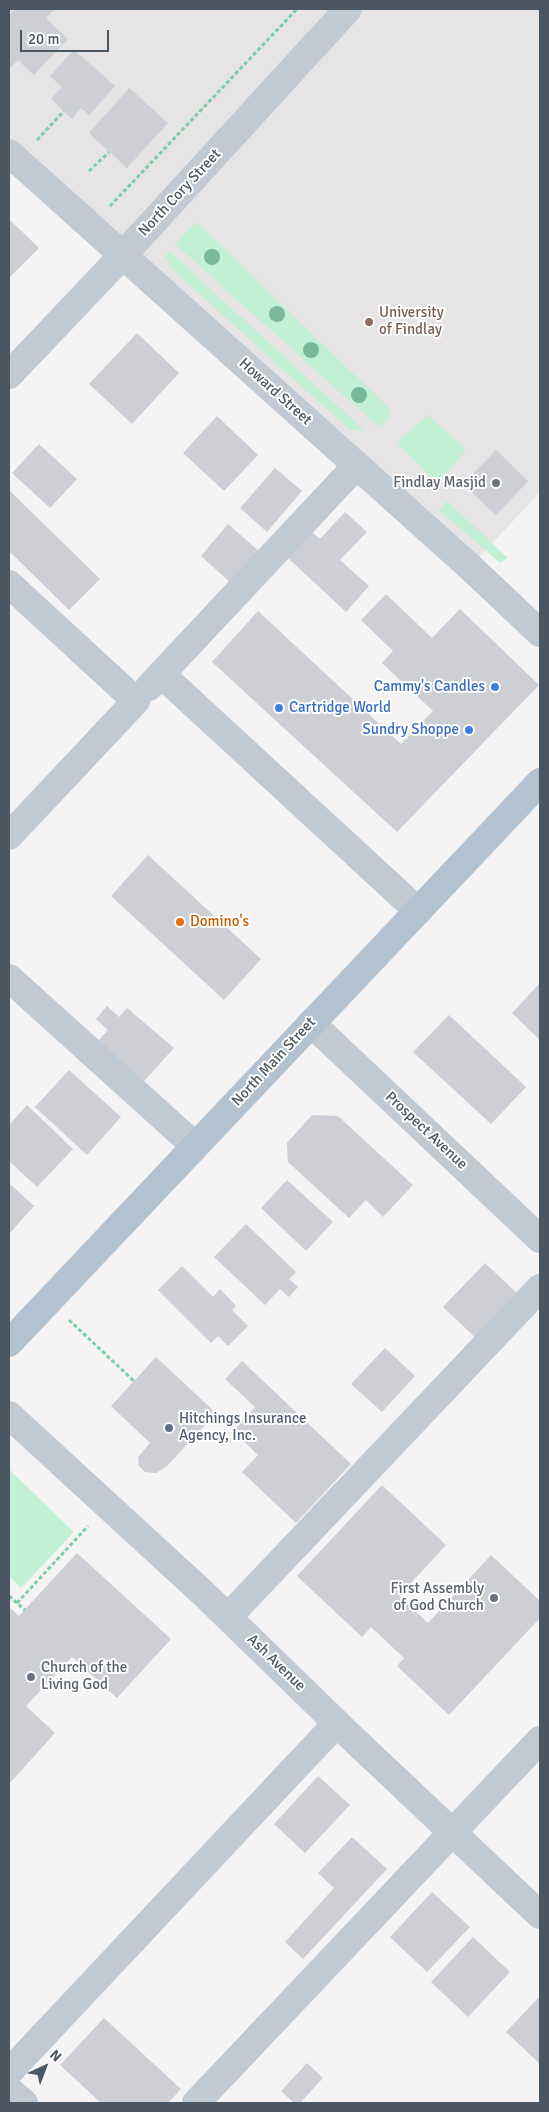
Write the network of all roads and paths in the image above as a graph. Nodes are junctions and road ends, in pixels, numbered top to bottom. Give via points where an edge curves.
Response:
1 (297, 9) edge
2 (348, 9) edge
3 (64, 111) dead end
4 (109, 152) dead end
5 (13, 157) edge
6 (89, 171) dead end
7 (90, 226) junction
8 (122, 255) junction
9 (9, 374) edge
10 (357, 465) junction
11 (9, 584) edge
12 (540, 633) edge
13 (161, 674) junction
14 (136, 701) junction
15 (537, 791) edge
16 (9, 836) edge
17 (418, 911) junction
18 (9, 978) edge
19 (312, 1023) junction
20 (195, 1146) junction
21 (540, 1239) edge
22 (540, 1288) edge
23 (48, 1301) junction
24 (9, 1343) edge
25 (134, 1381) dead end
26 (9, 1415) edge
27 (107, 1505) junction
28 (9, 1596) edge
29 (17, 1603) junction
30 (24, 1610) dead end
31 (228, 1617) junction
32 (337, 1723) junction
33 (540, 1740) edge
34 (452, 1831) junction
35 (540, 1915) edge
36 (9, 2072) edge
37 (9, 2090) edge
38 (24, 2103) edge
39 (196, 2103) edge

1 - 7 path
2 - 8 street, North Cory Street
3 - 5 path
4 - 6 path
5 - 7 street, Howard Street
7 - 8 street, Howard Street
8 - 9 street, North Cory Street
8 - 10 street, Howard Street
10 - 12 street, Howard Street
10 - 13 street
11 - 14 street
13 - 14 street
13 - 17 street
14 - 16 street
15 - 17 main road, North Main Street
17 - 19 main road, North Main Street
18 - 20 street
19 - 20 main road, North Main Street
19 - 21 street, Prospect Avenue
20 - 23 main road, North Main Street
22 - 31 street
23 - 24 main road, North Main Street
23 - 25 path
26 - 27 street, Ash Avenue
27 - 29 path
27 - 31 street, Ash Avenue
28 - 29 path
29 - 30 path
31 - 32 street, Ash Avenue
32 - 34 street, Ash Avenue
32 - 36 street
33 - 34 street
34 - 35 street, Ash Avenue
34 - 39 street
37 - 38 street

